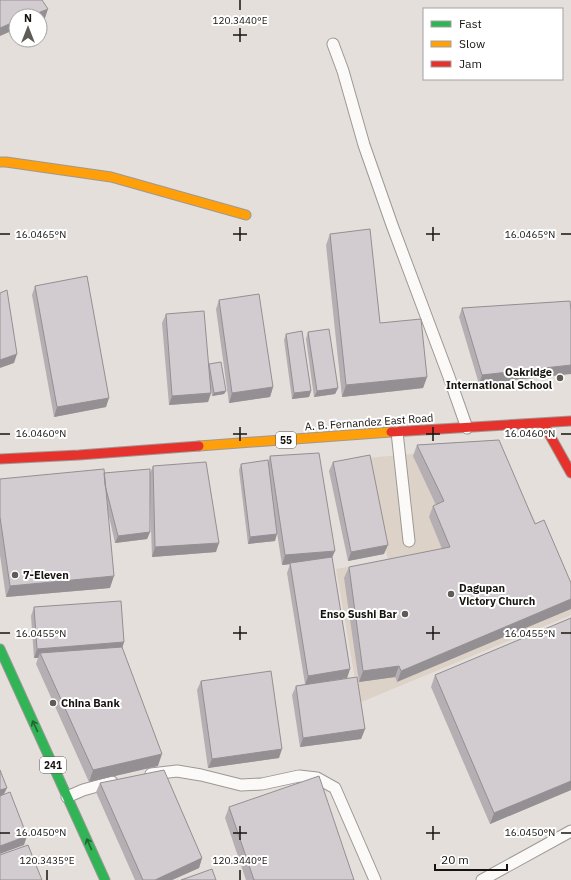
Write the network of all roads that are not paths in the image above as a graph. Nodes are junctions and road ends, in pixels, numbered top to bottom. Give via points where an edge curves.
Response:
1 (333, 44) dead end
2 (0, 162) edge
3 (246, 215) dead end
4 (571, 421) edge
5 (543, 423) junction
6 (467, 428) junction
7 (397, 432) junction
8 (0, 459) edge
9 (571, 473) edge
10 (409, 541) dead end
11 (0, 649) edge
12 (142, 776) edge
13 (119, 781) edge
14 (67, 797) junction
15 (571, 831) edge
16 (105, 880) edge
17 (375, 880) edge
18 (482, 880) edge

1 - 6 lane via 364,145
2 - 3 main road via 111,177
4 - 5 main road, A. B. Fernandez East Road / 55
5 - 6 main road, A. B. Fernandez East Road / 55
5 - 9 main road
6 - 7 main road, A. B. Fernandez East Road / 55
7 - 8 main road, A. B. Fernandez East Road / 55
7 - 10 lane
14 -> 11 main road, 241
12 - 17 lane via 177,770 241,785 262,784 299,776 317,778 335,788
13 - 14 lane
16 -> 14 main road, 241
15 - 18 lane

